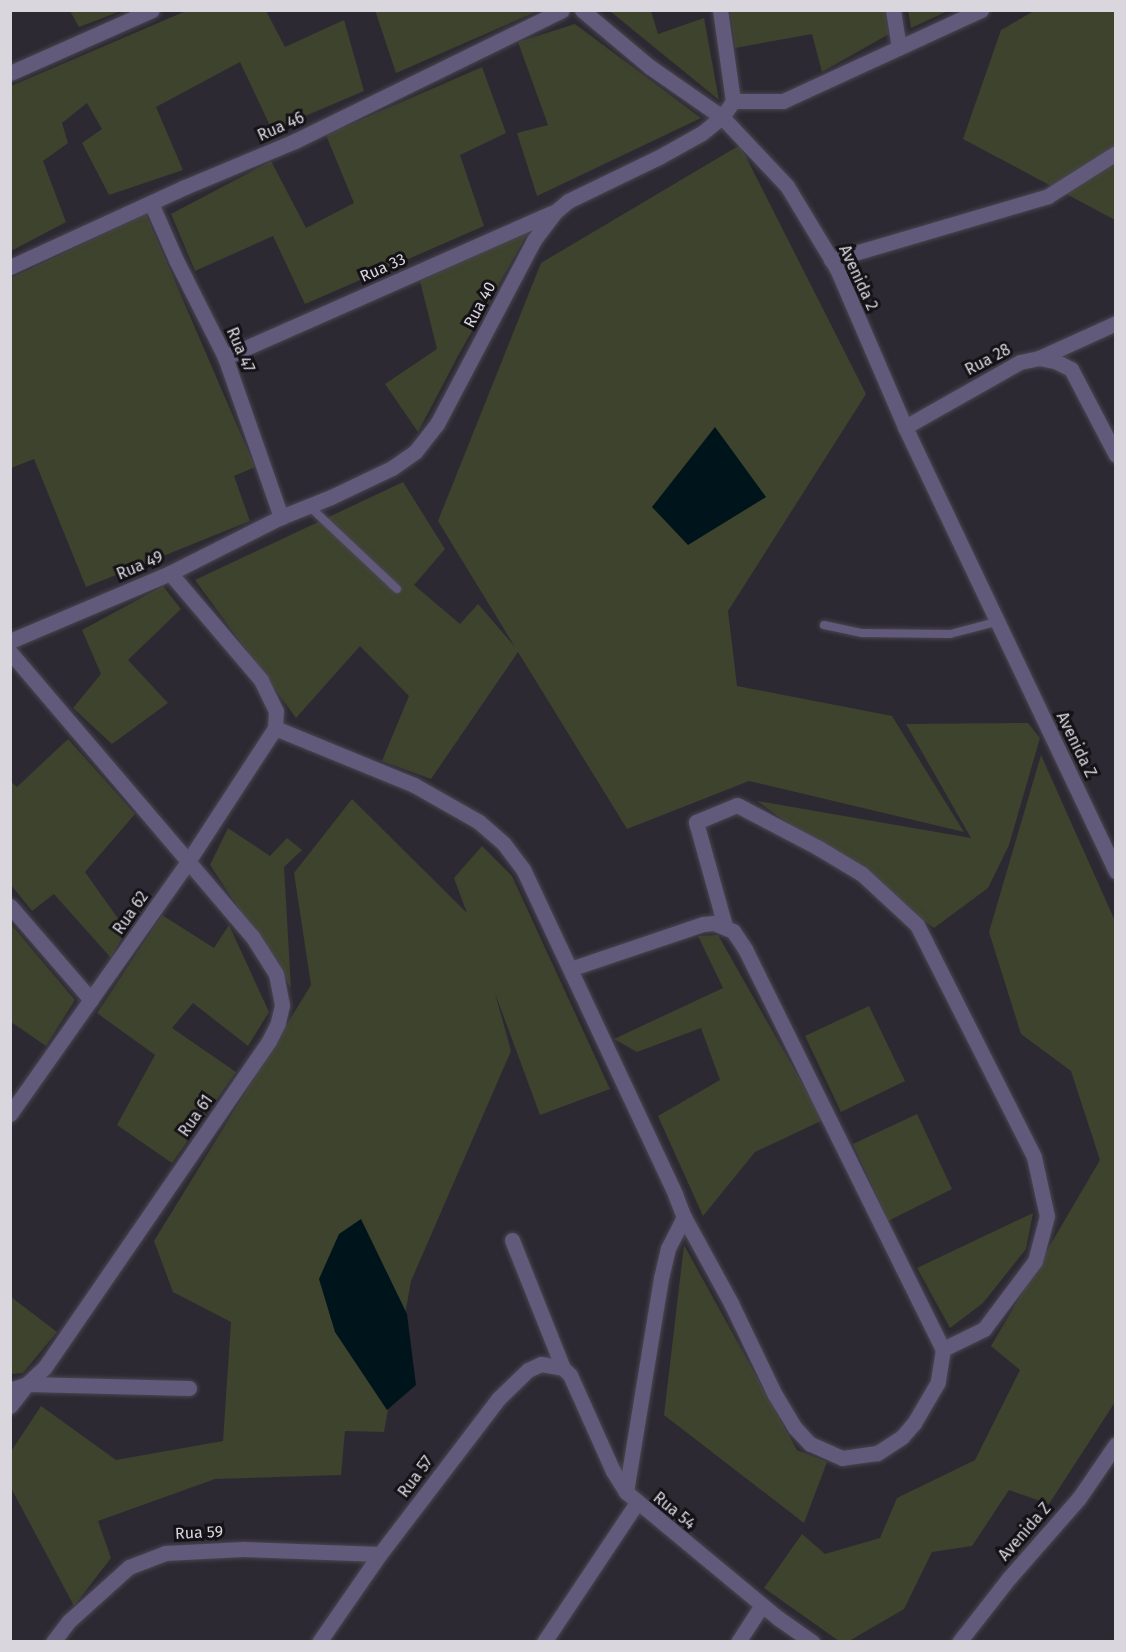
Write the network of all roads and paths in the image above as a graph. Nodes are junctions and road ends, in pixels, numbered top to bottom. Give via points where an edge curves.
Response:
1 (152, 10) edge
2 (562, 10) edge
3 (582, 10) edge
4 (720, 10) edge
5 (893, 10) edge
6 (981, 10) edge
7 (899, 48) junction
8 (10, 73) edge
9 (734, 101) junction
10 (722, 117) junction
11 (1116, 153) edge
12 (152, 203) junction
13 (555, 212) junction
14 (831, 260) junction
15 (10, 267) edge
16 (1116, 323) edge
17 (225, 357) junction
18 (1039, 358) junction
19 (905, 427) junction
20 (1116, 455) edge
21 (309, 506) junction
22 (281, 517) junction
23 (170, 573) junction
24 (397, 589) dead end
25 (824, 626) dead end
26 (999, 629) junction
27 (10, 641) edge
28 (10, 652) edge
29 (275, 728) junction
30 (189, 860) junction
31 (1116, 871) edge
32 (10, 906) edge
33 (725, 926) junction
34 (570, 969) junction
35 (91, 1000) junction
36 (10, 1114) edge
37 (684, 1217) junction
38 (512, 1240) dead end
39 (943, 1349) junction
40 (563, 1368) junction
41 (27, 1384) junction
42 (189, 1388) dead end
43 (10, 1390) edge
44 (10, 1406) edge
45 (1116, 1444) edge
46 (631, 1498) junction
47 (380, 1554) junction
48 (762, 1605) junction
49 (53, 1641) edge
50 (319, 1641) edge
51 (544, 1641) edge
52 (738, 1641) edge
53 (812, 1641) edge
54 (959, 1641) edge

1 - 8 street
2 - 12 street, Rua 46 via 295,141
3 - 10 street, Avenida 2 via 650,67
4 - 9 street
5 - 7 street
6 - 7 street
7 - 9 street via 783,100
9 - 10 street, Rua 40
10 - 13 street, Rua 40 via 676,148 568,201
10 - 14 street, Avenida 2 via 787,186
11 - 14 street via 1048,196
12 - 15 street, Rua 46
12 - 17 street, Rua 47
13 - 17 street, Rua 33
13 - 21 street, Rua 40 via 534,240 424,443 392,468
14 - 19 street, Avenida 2
16 - 18 street, Rua 28
17 - 22 street, Rua 47
18 - 19 street, Rua 28 via 1020,362
18 - 20 street via 1071,369
19 - 26 street, Avenida 2
21 - 22 street, Rua 40
21 - 24 lane
22 - 23 street, Rua 49
23 - 27 street, Rua 49
23 - 29 street via 261,680 276,711
25 - 26 lane via 862,633 950,634
26 - 31 street, Avenida Z
28 - 30 street, Rua 61
29 - 30 street, Rua 62
29 - 34 street via 414,785 479,822 504,844 523,869
30 - 35 street, Rua 62
30 - 41 street, Rua 61 via 252,936 276,974 282,1005 278,1023 45,1367
32 - 35 street
33 - 34 street via 714,923 689,927
33 - 39 street via 745,949
33 - 39 street via 696,822 737,805 862,874 917,925 1034,1157 1047,1216 1035,1261 984,1329
34 - 37 street
35 - 36 street, Rua 62
37 - 39 street via 775,1395 810,1444 842,1458 877,1453 902,1437 934,1391
37 - 46 street via 660,1278
38 - 40 street, Rua 54
40 - 46 street, Rua 54 via 570,1375 613,1471
40 - 47 street, Rua 57 via 541,1364 528,1370 500,1398
41 - 42 street
41 - 43 street
41 - 44 street, Rua 61
45 - 54 street, Avenida Z via 1078,1498
46 - 48 street, Rua 54
46 - 51 street
47 - 49 street, Rua 59 via 243,1549 165,1553 129,1567 69,1621
47 - 50 street, Rua 57
48 - 52 street
48 - 53 street, Rua 54

